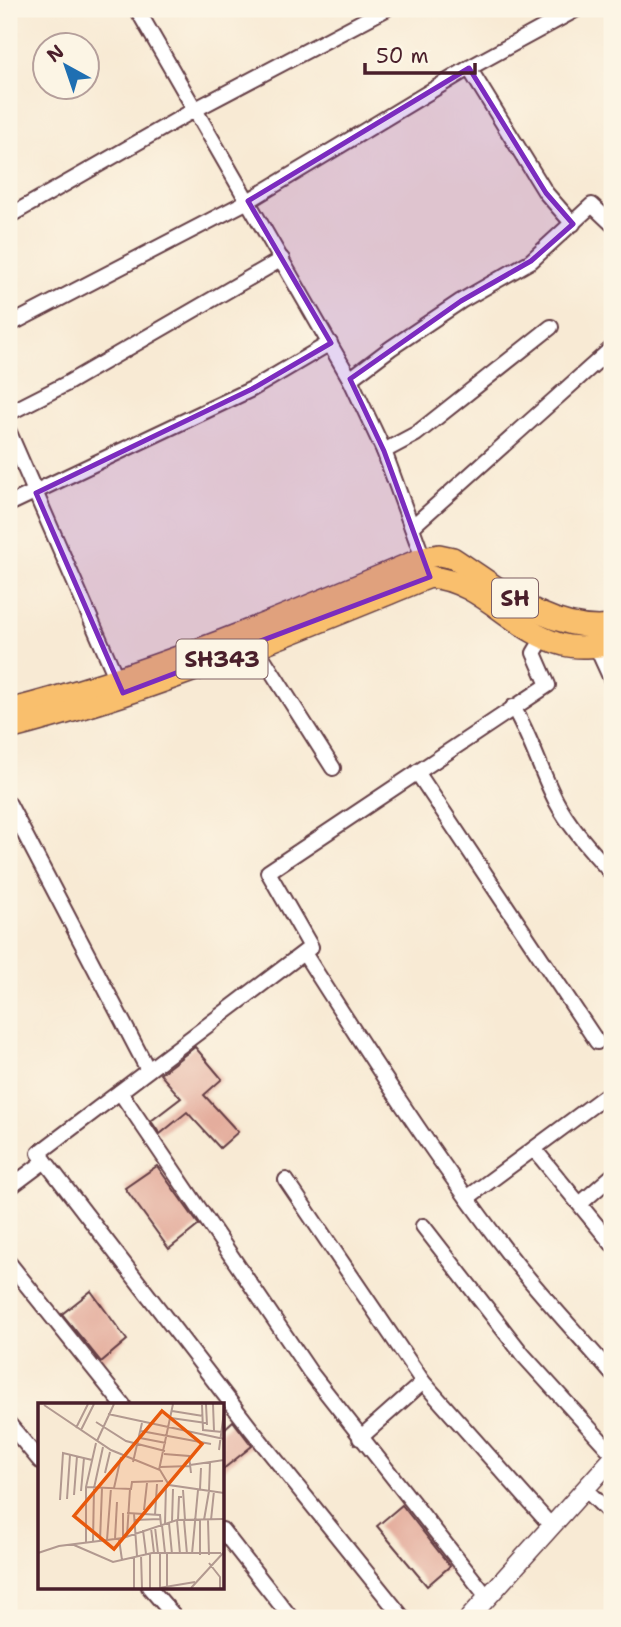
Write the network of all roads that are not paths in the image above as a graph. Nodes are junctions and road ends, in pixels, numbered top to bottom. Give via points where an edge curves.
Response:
1 (137, 9) edge
2 (386, 9) edge
3 (577, 9) edge
4 (469, 68) junction
5 (196, 109) junction
6 (248, 201) junction
7 (9, 216) edge
8 (573, 224) junction
9 (612, 224) edge
10 (282, 259) junction
11 (9, 325) edge
12 (551, 327) dead end
13 (330, 343) junction
14 (612, 348) edge
15 (350, 379) junction
16 (9, 413) edge
17 (9, 432) edge
18 (384, 451) junction
19 (36, 493) junction
20 (9, 505) edge
21 (412, 527) junction
22 (427, 568) junction
23 (612, 626) edge
24 (543, 638) junction
25 (604, 646) edge
26 (256, 647) junction
27 (612, 681) edge
28 (120, 685) junction
29 (513, 707) junction
30 (9, 710) edge
31 (9, 729) edge
32 (333, 768) dead end
33 (417, 772) junction
34 (9, 804) edge
35 (612, 874) edge
36 (304, 953) junction
37 (597, 1042) dead end
38 (148, 1070) junction
39 (612, 1091) edge
40 (120, 1092) junction
41 (534, 1149) junction
42 (46, 1161) junction
43 (612, 1176) edge
44 (286, 1180) dead end
45 (9, 1188) edge
46 (467, 1198) junction
47 (580, 1204) junction
48 (423, 1226) dead end
49 (612, 1244) edge
50 (9, 1263) edge
51 (612, 1374) edge
52 (423, 1382) junction
53 (121, 1403) edge
54 (9, 1424) edge
55 (360, 1438) junction
56 (612, 1454) edge
57 (38, 1459) edge
58 (612, 1459) edge
59 (586, 1490) junction
60 (612, 1515) edge
61 (552, 1527) junction
62 (224, 1533) edge
63 (150, 1588) edge
64 (488, 1598) junction
65 (176, 1618) edge
66 (291, 1618) edge
67 (403, 1618) edge
68 (469, 1618) edge

1 - 5 street
2 - 5 street
3 - 4 street
4 - 6 street
4 - 8 street via 547,192
5 - 6 street
5 - 7 street
6 - 10 street
6 - 11 street
8 - 9 street via 593,205
8 - 15 street via 531,261 461,301
10 - 13 street
10 - 16 street
12 - 18 street via 416,434
13 - 15 street
13 - 19 street via 252,389
14 - 21 street
15 - 18 street
17 - 19 street
18 - 21 street
19 - 20 street
19 - 28 street
21 - 22 street
22 - 23 main road, SH via 439,555 453,558 534,611 561,622
22 - 24 main road
22 - 26 main road, SH343
22 - 28 main road, SH343 via 253,629
24 - 25 main road via 573,647
24 - 29 street via 534,653 548,685
25 - 27 street
26 - 28 main road, SH343
26 - 32 street
28 - 30 main road, SH343
28 - 31 main road, SH343
29 - 33 street
29 - 35 street via 555,799
33 - 36 street via 268,872 311,947
33 - 37 street
34 - 38 street
36 - 38 street
36 - 46 street
38 - 40 street
39 - 41 street
40 - 42 street via 39,1153
40 - 55 street via 269,1315
41 - 46 street
41 - 47 street
42 - 45 street
42 - 67 street
43 - 47 street
44 - 52 street
46 - 51 street via 509,1255
47 - 49 street
48 - 56 street via 515,1344
50 - 53 street
52 - 55 street
52 - 61 street
54 - 57 street
55 - 64 street
58 - 59 street
59 - 60 street
59 - 61 street
61 - 64 street
62 - 66 street
63 - 65 street
64 - 68 street

